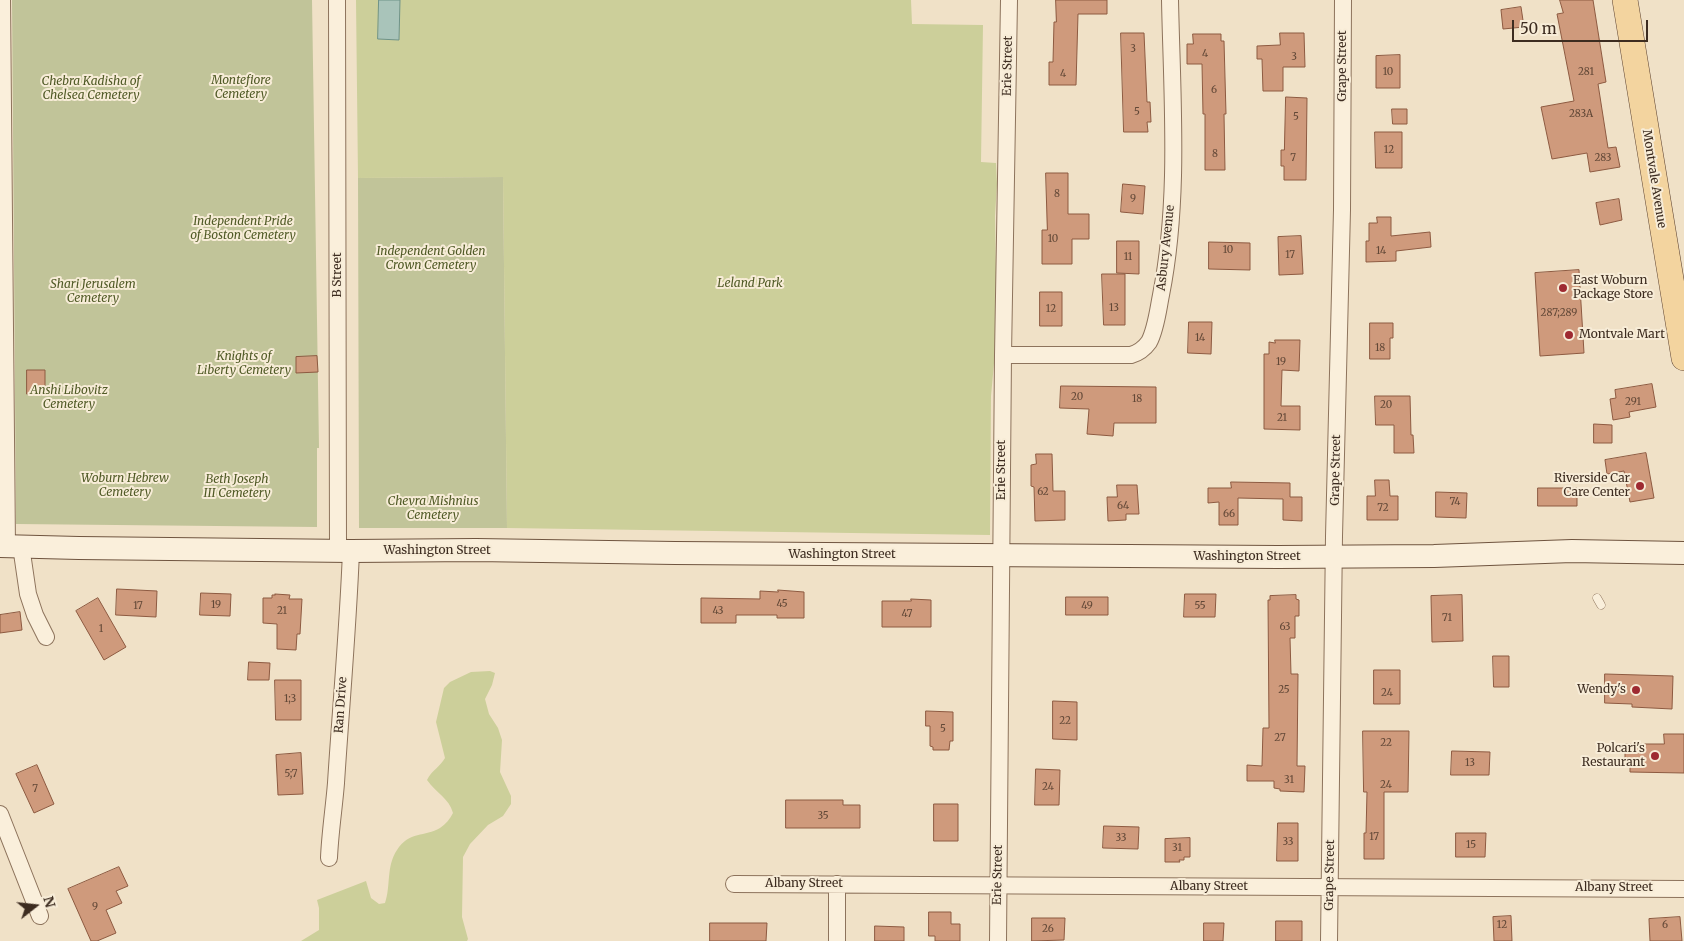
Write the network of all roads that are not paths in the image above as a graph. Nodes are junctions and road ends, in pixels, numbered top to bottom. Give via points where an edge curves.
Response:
1 (2, 0) edge
2 (338, 0) edge
3 (1009, 0) edge
4 (1170, 0) edge
5 (1343, 0) edge
6 (1625, 0) edge
7 (1002, 355) junction
8 (1684, 358) edge
9 (10, 546) edge
10 (344, 550) junction
11 (1684, 553) edge
12 (1002, 556) junction
13 (1334, 557) junction
14 (46, 636) dead end
15 (0, 814) edge
16 (329, 858) dead end
17 (734, 884) dead end
18 (838, 884) junction
19 (998, 885) junction
20 (1330, 888) junction
21 (1684, 889) edge
22 (40, 916) dead end
23 (837, 941) edge
24 (998, 941) edge
25 (1329, 941) edge

1 - 9 street
2 - 10 street, B Street
3 - 7 street, Erie Street
4 - 7 street, Asbury Avenue via 1173,159 1170,222 1166,267 1150,340 1144,348 1131,355
5 - 13 street, Grape Street
6 - 8 main road, Montvale Avenue
7 - 12 street, Erie Street
9 - 10 main road, Washington Street
9 - 14 street
10 - 12 main road, Washington Street
10 - 16 street, Ran Drive via 349,597
11 - 13 main road, Washington Street via 1572,551
12 - 13 main road, Washington Street
12 - 19 street, Erie Street
13 - 20 street, Grape Street
15 - 22 street
17 - 18 street, Albany Street
18 - 19 street, Albany Street
18 - 23 street
19 - 20 street, Albany Street
19 - 24 street, Erie Street
20 - 21 street, Albany Street
20 - 25 street, Grape Street

